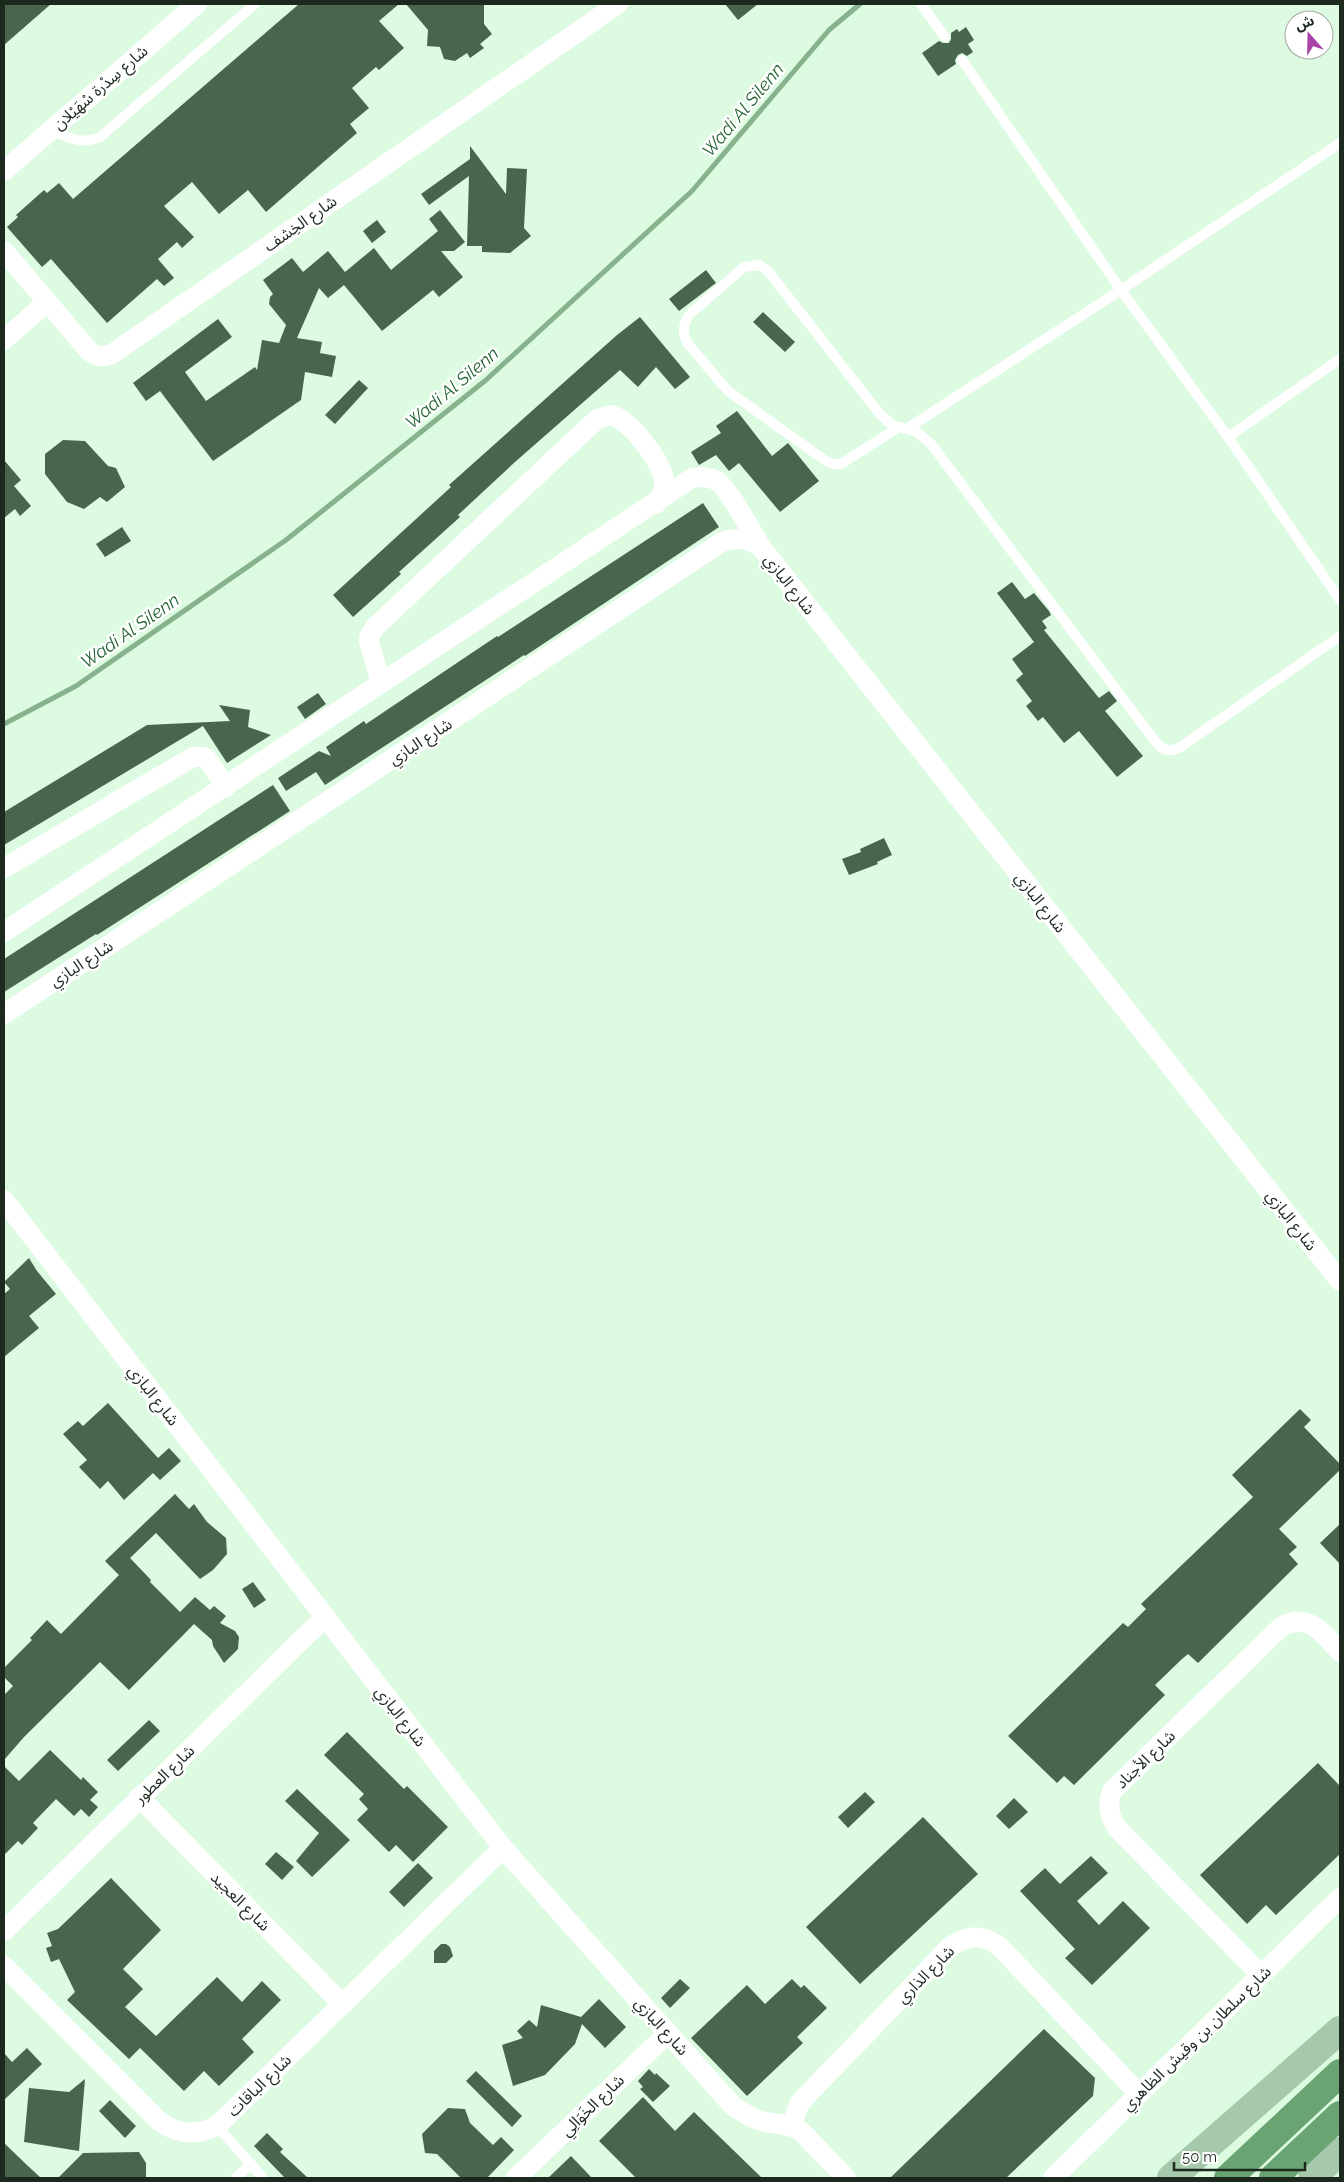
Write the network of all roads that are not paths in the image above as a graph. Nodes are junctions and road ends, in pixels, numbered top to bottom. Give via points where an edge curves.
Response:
1 (197, 4) edge
2 (255, 4) edge
3 (618, 4) edge
4 (921, 4) edge
5 (945, 37) dead end
6 (962, 60) dead end
7 (51, 130) junction
8 (1340, 143) edge
9 (4, 171) edge
10 (4, 251) edge
11 (1121, 290) junction
12 (47, 302) junction
13 (4, 340) edge
14 (1340, 359) edge
15 (904, 428) junction
16 (1228, 437) junction
17 (656, 504) junction
18 (761, 547) junction
19 (1340, 600) edge
20 (1340, 636) edge
21 (382, 682) junction
22 (226, 787) junction
23 (4, 868) edge
24 (4, 932) edge
25 (4, 1014) edge
26 (4, 1200) edge
27 (1340, 1280) edge
28 (324, 1618) junction
29 (1340, 1652) edge
30 (139, 1797) junction
31 (503, 1848) junction
32 (1340, 1898) edge
33 (4, 1931) edge
34 (4, 1966) edge
35 (1261, 1975) junction
36 (342, 2004) junction
37 (1340, 2030) edge
38 (668, 2033) junction
39 (1340, 2073) edge
40 (1138, 2093) junction
41 (1340, 2115) edge
42 (217, 2126) junction
43 (792, 2126) junction
44 (250, 2164) junction
45 (235, 2178) edge
46 (263, 2178) edge
47 (516, 2178) edge
48 (846, 2178) edge
49 (1053, 2178) edge
50 (1171, 2178) edge
51 (1228, 2178) edge
52 (1273, 2178) edge

1 - 7 street, شارع سِدْرة سْهَيْلان
2 - 7 lane via 100,137 83,142
3 - 12 street, شارع الخِشف via 112,354 105,357 93,354
4 - 5 lane
6 - 11 lane
7 - 9 street, شارع سِدْرة سْهَيْلان
8 - 11 lane
10 - 12 street, شارع الخِشف
11 - 15 lane
11 - 16 lane
12 - 13 street
14 - 16 lane
15 - 15 lane via 892,424 879,412 764,267 744,267 685,321 684,337 688,344 728,391 826,461 841,464
15 - 20 lane via 917,432 931,444 1163,749 1170,751 1182,746
16 - 19 lane
17 - 18 street via 692,478 705,476 716,480
17 - 21 street
17 - 21 street via 664,484 660,464 624,420 611,415 597,419 375,627 369,637
18 - 25 street, شارع البازي via 746,539 722,542
18 - 27 street, شارع البازي
21 - 22 street
22 - 23 street via 208,759 193,757
22 - 24 street
26 - 28 street, شارع البازي
28 - 30 street, شارع العطور
28 - 31 street, شارع البازي
29 - 35 street, شارع الأجناد via 1315,1626 1298,1621 1282,1626 1112,1791 1110,1798 1110,1814 1118,1829
30 - 33 street, شارع العطور
30 - 36 street, شارع العجيد
31 - 36 street, شارع الباقات
31 - 38 street, شارع البازي
32 - 35 street, شارع سلطان بن وقيش الظاهري
34 - 42 street, شارع الباقات via 159,2121 187,2133
35 - 40 street, شارع سلطان بن وقيش الظاهري
36 - 42 street, شارع الباقات
37 - 50 main road
38 - 43 street, شارع البازي via 733,2106 764,2122
38 - 47 street, شارع الخَوَالِي
39 - 51 highway
40 - 43 street, شارع الذاري via 1002,1949 986,1938 968,1937 951,1946 809,2092 799,2104
40 - 49 street, شارع سلطان بن وقيش الظاهري
41 - 52 highway
42 - 44 lane
43 - 48 street via 801,2131
44 - 45 lane
44 - 46 lane

